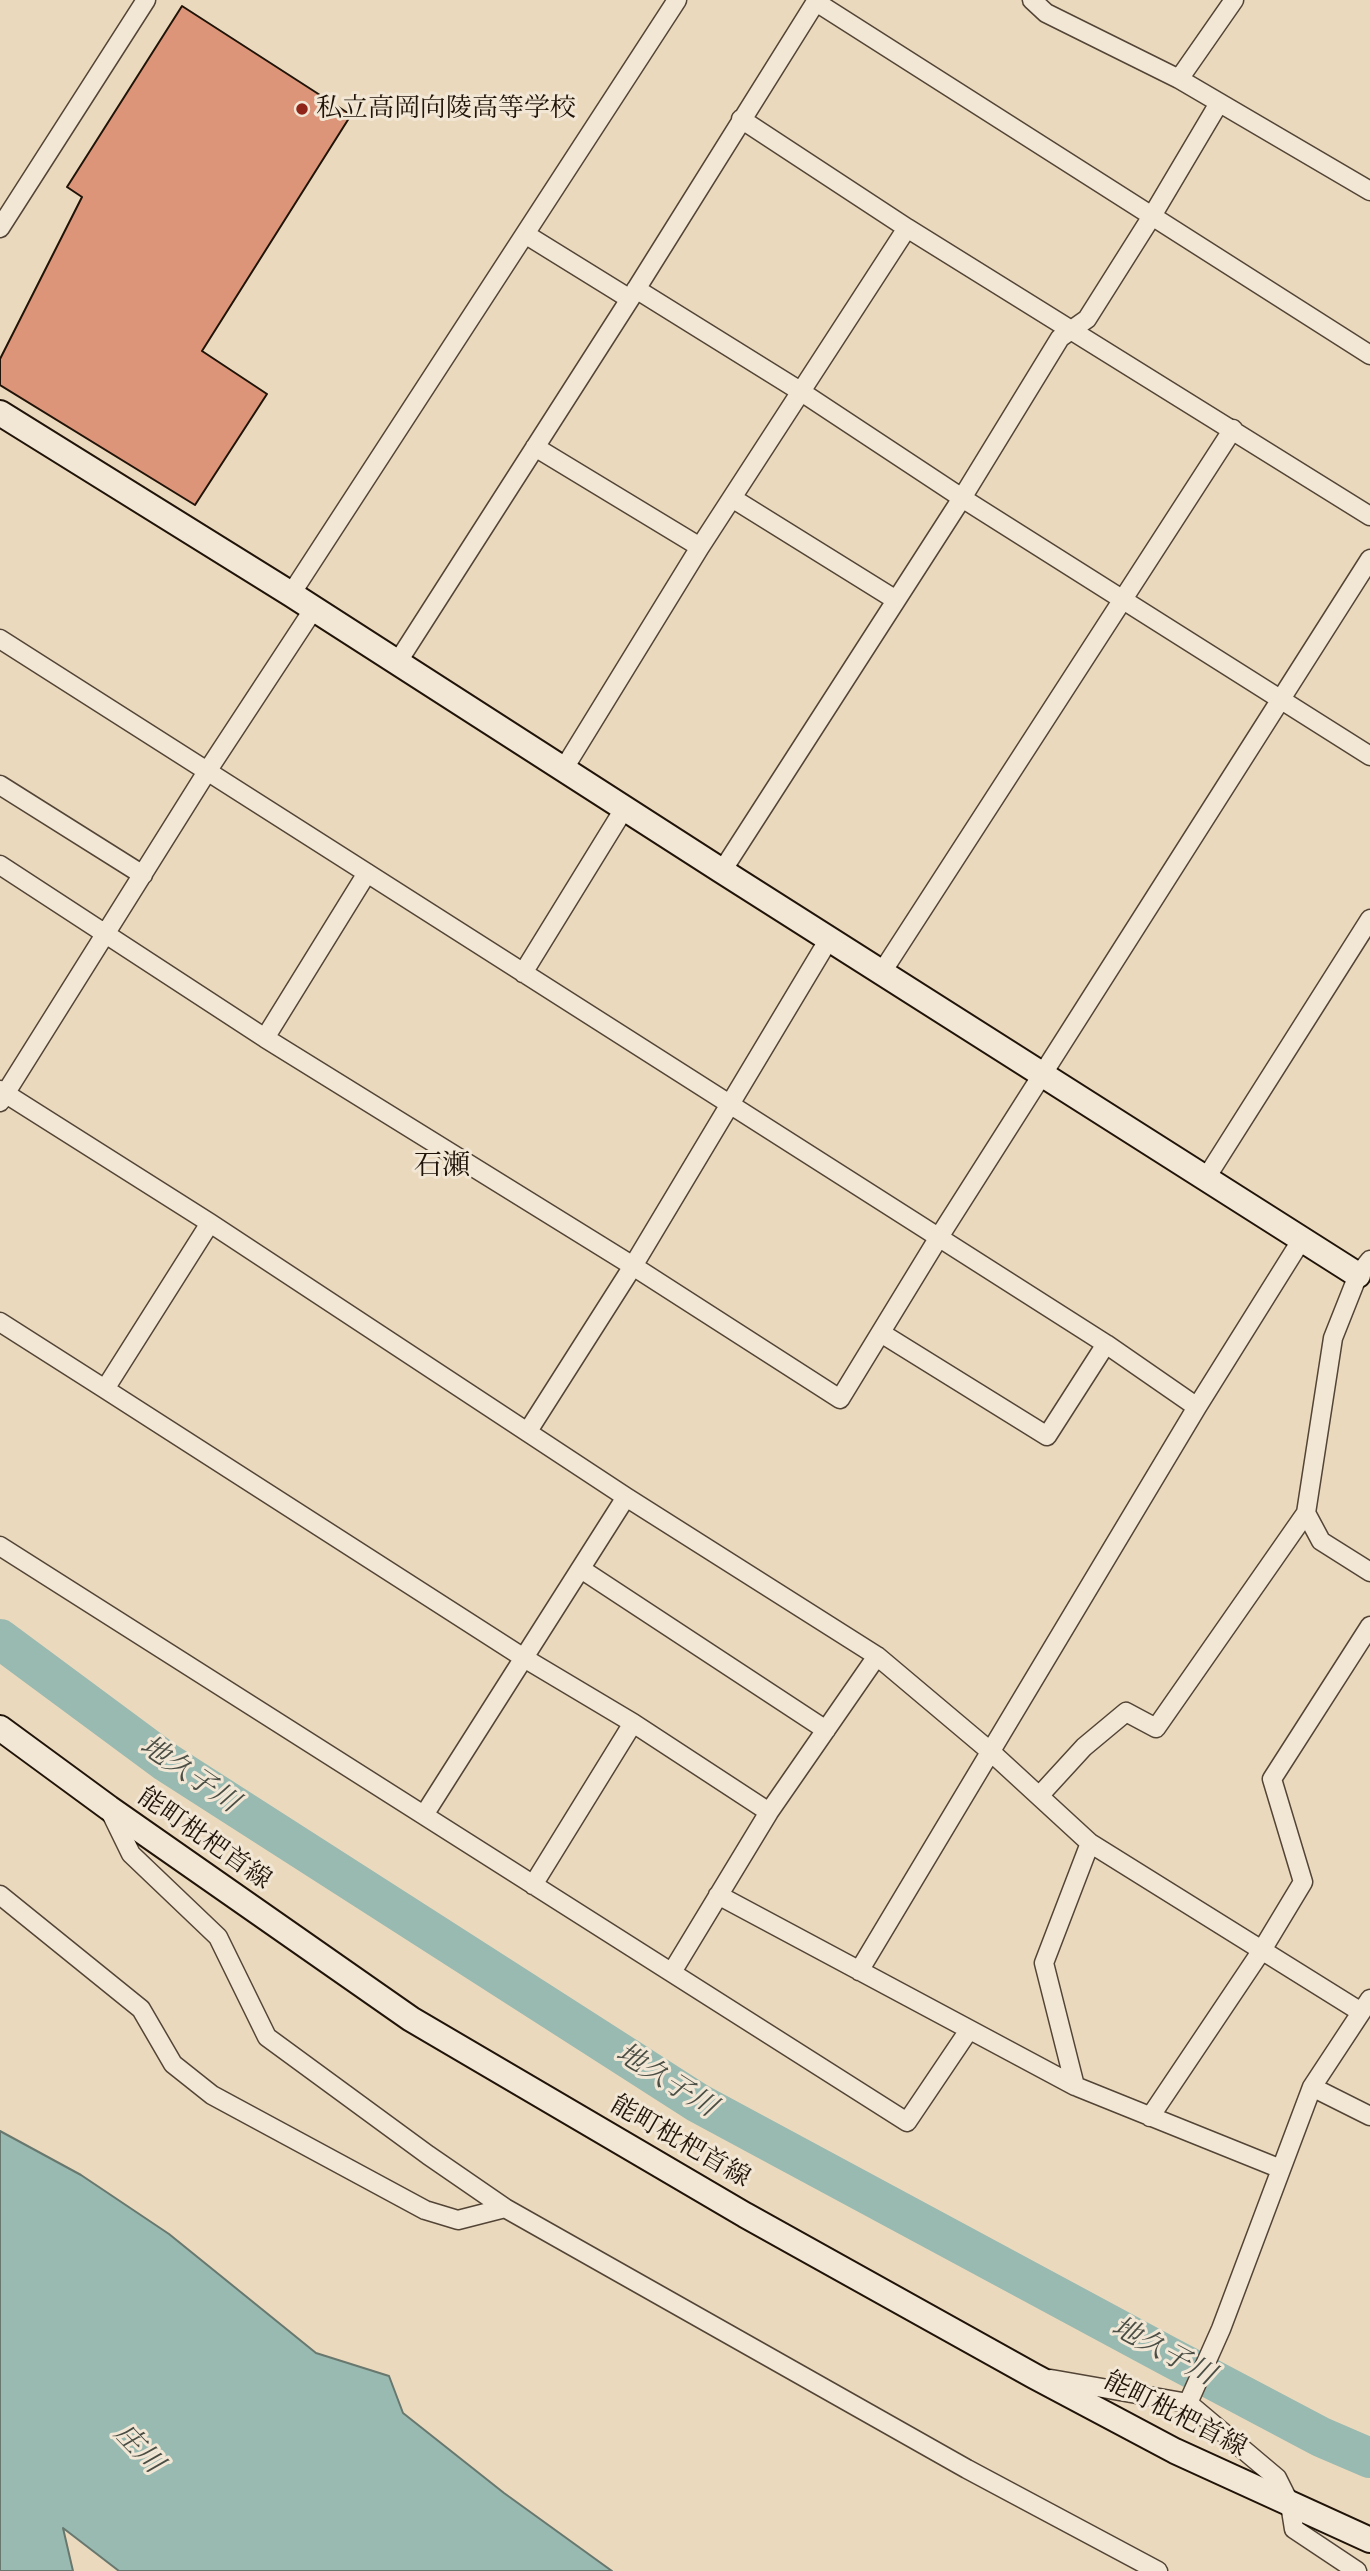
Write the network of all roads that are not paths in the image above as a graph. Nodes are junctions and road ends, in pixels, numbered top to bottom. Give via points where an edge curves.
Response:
1 (146, 0) edge
2 (677, 0) edge
3 (1032, 0) edge
4 (1234, 0) edge
5 (816, 1) edge
6 (1179, 79) junction
7 (1219, 103) junction
8 (741, 119) junction
9 (1370, 191) edge
10 (1152, 216) junction
11 (0, 228) edge
12 (907, 228) junction
13 (525, 234) junction
14 (633, 294) junction
15 (1072, 329) junction
16 (1370, 355) edge
17 (800, 391) junction
18 (0, 413) edge
19 (1233, 429) junction
20 (536, 447) junction
21 (732, 498) junction
22 (962, 498) junction
23 (1370, 516) edge
24 (700, 547) junction
25 (1370, 559) edge
26 (291, 594) junction
27 (1122, 598) junction
28 (896, 600) junction
29 (313, 610) junction
30 (0, 639) edge
31 (397, 663) junction
32 (1280, 699) junction
33 (1370, 756) edge
34 (563, 769) junction
35 (208, 770) junction
36 (0, 785) edge
37 (624, 809) junction
38 (0, 865) edge
39 (722, 871) junction
40 (367, 873) junction
41 (143, 875) junction
42 (1370, 919) edge
43 (107, 933) junction
44 (829, 939) junction
45 (882, 972) junction
46 (523, 973) junction
47 (265, 1038) junction
48 (1042, 1074) junction
49 (2, 1095) edge
50 (730, 1104) junction
51 (1206, 1178) junction
52 (210, 1223) junction
53 (939, 1237) junction
54 (1302, 1239) junction
55 (633, 1266) junction
56 (1364, 1268) edge
57 (0, 1322) edge
58 (881, 1333) junction
59 (1106, 1344) junction
60 (105, 1389) junction
61 (1197, 1407) junction
62 (528, 1431) junction
63 (626, 1497) junction
64 (1306, 1513) junction
65 (0, 1546) edge
66 (580, 1569) junction
67 (1370, 1572) edge
68 (1370, 1626) edge
69 (877, 1656) junction
70 (524, 1658) junction
71 (633, 1723) junction
72 (0, 1727) edge
73 (826, 1730) junction
74 (991, 1752) junction
75 (1040, 1795) junction
76 (108, 1808) junction
77 (769, 1812) junction
78 (424, 1815) junction
79 (1090, 1843) junction
80 (533, 1885) junction
81 (0, 1895) edge
82 (718, 1895) junction
83 (1262, 1950) junction
84 (859, 1971) junction
85 (672, 1972) junction
86 (1366, 2005) edge
87 (969, 2031) junction
88 (1075, 2086) junction
89 (1312, 2087) junction
90 (1370, 2116) edge
91 (1150, 2117) junction
92 (1281, 2169) junction
93 (505, 2208) junction
94 (1034, 2376) junction
95 (1188, 2403) junction
96 (1290, 2504) junction
97 (1370, 2540) edge
98 (1158, 2571) edge
99 (1357, 2571) edge

1 - 11 street
2 - 13 street
3 - 6 street via 1046,13
4 - 6 street
5 - 8 street
5 - 10 street
6 - 7 street
7 - 9 street
7 - 10 street
8 - 12 street
8 - 14 street
10 - 15 street via 1087,319
10 - 16 street
12 - 15 street
12 - 17 street
13 - 14 street
13 - 26 street
14 - 17 street
14 - 20 street
15 - 19 street
15 - 22 street via 1060,338
17 - 21 street
17 - 22 street
18 - 26 street
19 - 23 street
19 - 27 street
20 - 24 street
20 - 31 street
21 - 24 street
21 - 28 street
22 - 27 street
22 - 28 street
24 - 34 street
25 - 32 street
26 - 29 street
27 - 32 street
27 - 45 street
28 - 39 street
29 - 31 street
29 - 35 street
30 - 35 street
31 - 34 street
32 - 33 street
32 - 48 street
34 - 37 street
35 - 40 street
35 - 41 street
36 - 41 street
37 - 39 street
37 - 46 street
38 - 43 street
39 - 44 street
40 - 46 street
40 - 47 street
41 - 43 street
42 - 51 street
43 - 47 street
43 - 49 street
44 - 45 street
44 - 50 street
45 - 48 street
46 - 50 street
47 - 55 street
48 - 51 street
48 - 53 street
49 - 52 street
50 - 53 street
50 - 55 street
51 - 54 street
52 - 60 street
52 - 62 street
53 - 58 street
53 - 59 street
54 - 56 street
54 - 61 street
55 - 58 street via 840,1399
55 - 62 street
56 - 64 street via 1333,1338
57 - 60 street
58 - 59 street via 1047,1436
59 - 61 street
60 - 70 street
61 - 74 street
62 - 63 street
63 - 66 street
63 - 69 street
64 - 67 street via 1321,1541
64 - 75 street via 1156,1728 1126,1712 1084,1747
65 - 78 street
66 - 70 street
66 - 73 street
68 - 83 street via 1272,1779 1303,1882
69 - 73 street
69 - 74 street
70 - 71 street
70 - 78 street
71 - 77 street
71 - 80 street
72 - 76 street, 能町枇杷首線
73 - 77 street
74 - 75 street
74 - 84 street
75 - 79 street
76 - 93 street via 131,1854 218,1937 267,2037
76 - 94 street, 能町枇杷首線 via 411,2019 745,2215
77 - 82 street
78 - 80 street
79 - 83 street
79 - 88 street via 1044,1963
80 - 85 street
81 - 93 street via 141,2009 173,2064 212,2095 425,2210 458,2220
82 - 84 street
82 - 85 street
83 - 86 street
83 - 91 street
84 - 87 street
85 - 87 street via 907,2122
86 - 89 street
87 - 88 street
88 - 91 street
89 - 90 street
89 - 92 street
91 - 92 street
92 - 95 street via 1222,2329
93 - 98 street via 967,2469
94 - 95 street
94 - 96 street, 能町枇杷首線 via 1175,2451
95 - 96 street via 1277,2478
96 - 97 street, 能町枇杷首線
96 - 99 street via 1294,2529

